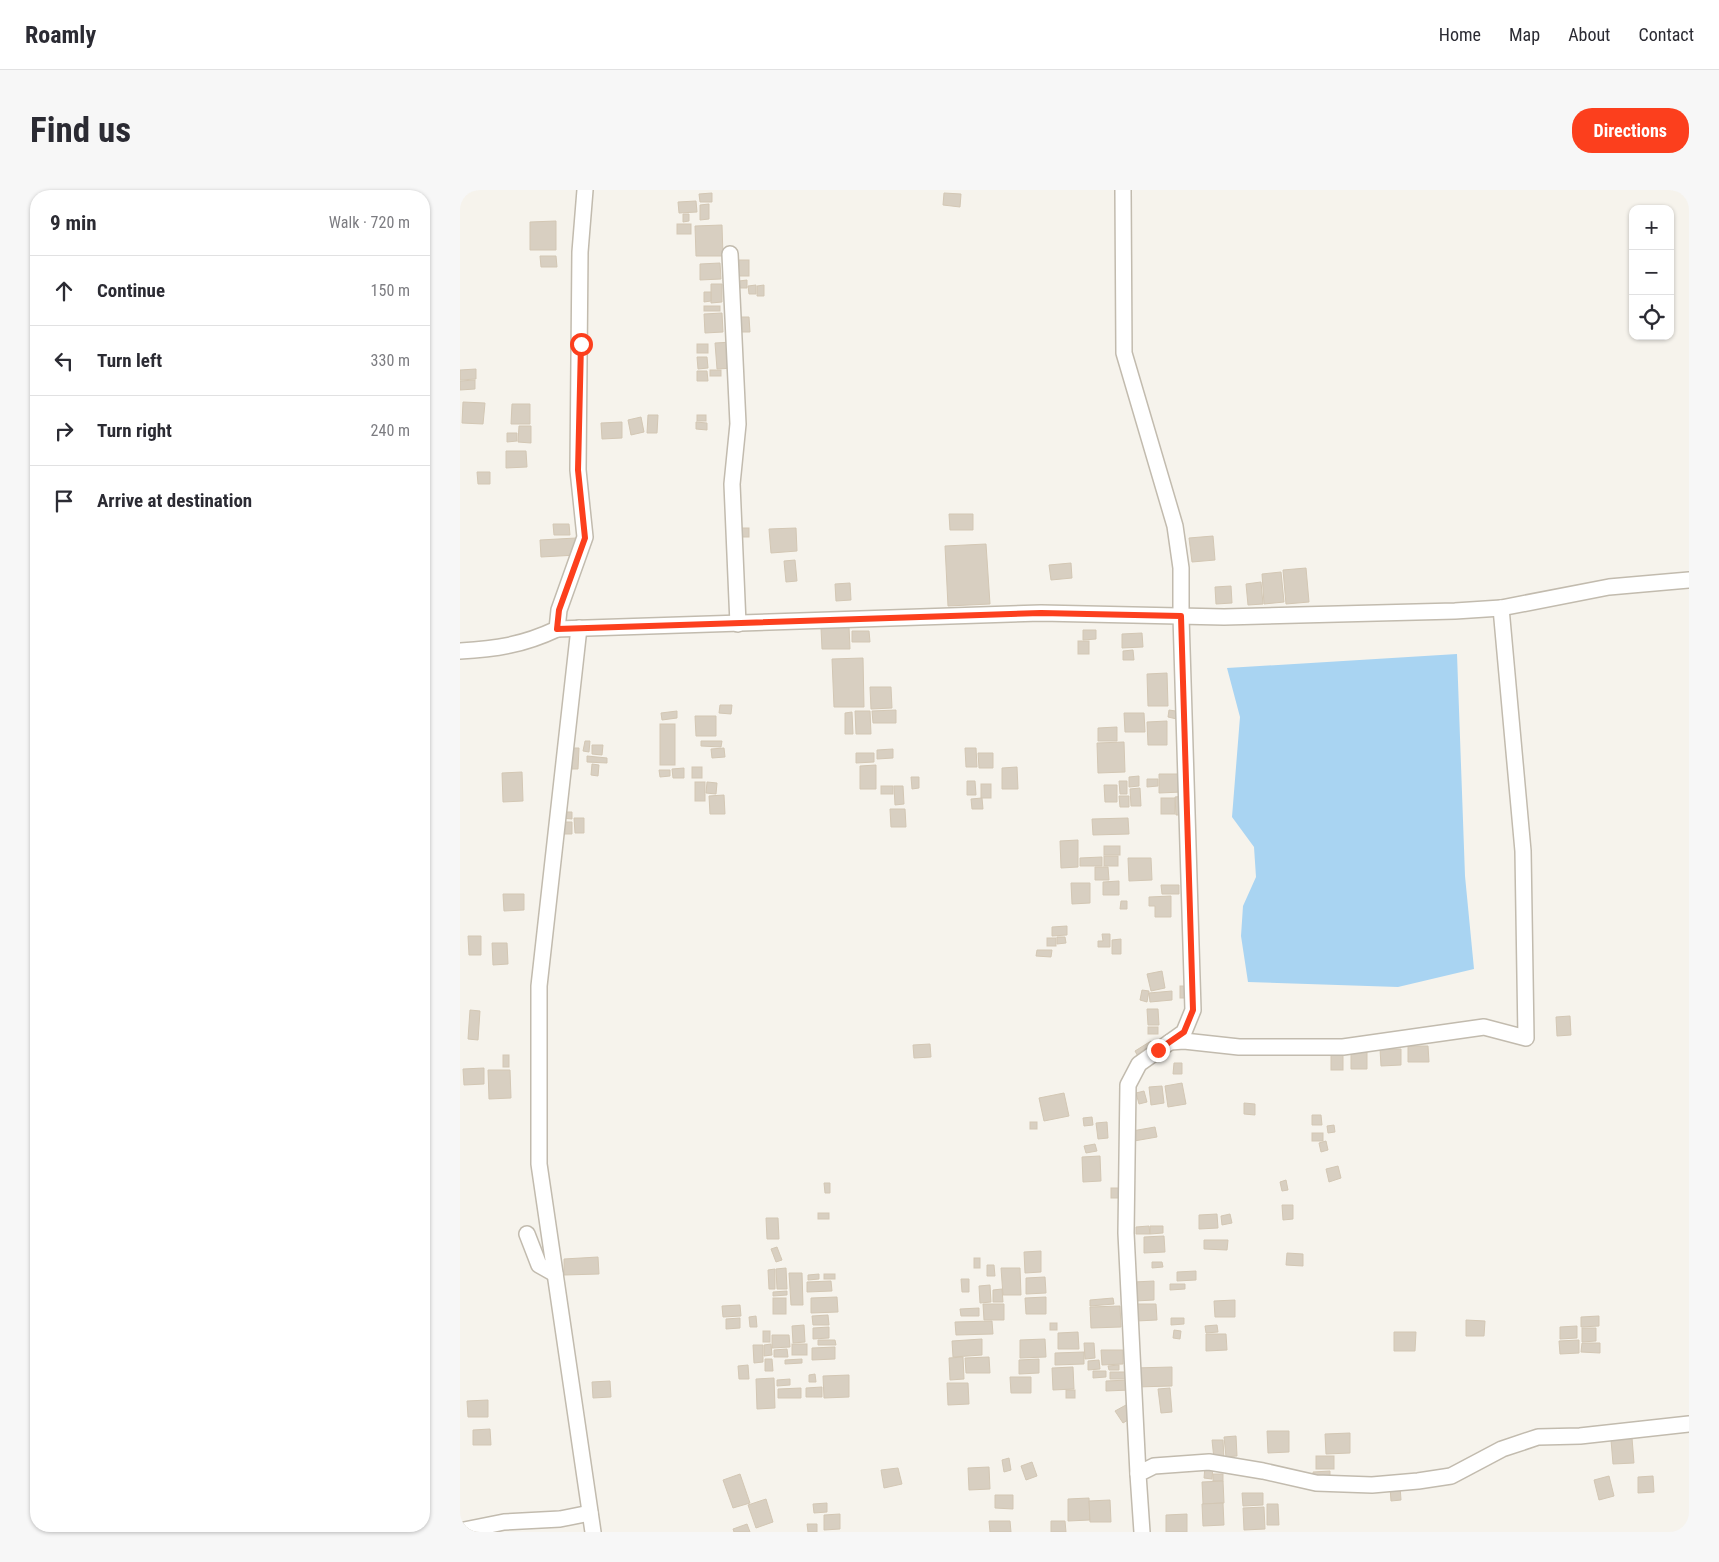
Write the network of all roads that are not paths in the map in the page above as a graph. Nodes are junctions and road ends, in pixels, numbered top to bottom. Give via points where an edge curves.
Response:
1 (585, 190) edge
2 (1123, 190) edge
3 (730, 254) dead end
4 (1689, 580) edge
5 (1501, 608) junction
6 (1181, 616) junction
7 (738, 624) junction
8 (579, 628) junction
9 (557, 629) junction
10 (460, 651) edge
11 (1170, 1042) junction
12 (526, 1234) dead end
13 (555, 1274) junction
14 (1689, 1424) edge
15 (1138, 1474) junction
16 (590, 1513) junction
17 (460, 1531) edge
18 (593, 1532) edge
19 (1142, 1532) edge

1 - 9 street via 580,252 578,470 585,538 559,610
2 - 6 street via 1124,353 1175,526 1181,568
3 - 7 street via 738,424 732,484
4 - 5 street via 1609,587
5 - 6 street
5 - 11 street via 1523,851 1526,1038 1484,1027 1343,1047 1239,1047
6 - 7 street via 1041,613
6 - 11 street via 1193,1010 1184,1032
7 - 8 street
8 - 9 street
8 - 13 street via 539,986 539,1164
9 - 10 street via 503,649
11 - 15 street via 1139,1064 1128,1085 1126,1233
12 - 13 street via 539,1265
13 - 16 street
14 - 15 street via 1580,1436 1538,1437 1502,1449 1450,1476 1418,1481 1372,1485 1316,1483 1209,1462 1154,1466
15 - 19 street
16 - 17 street via 560,1520 504,1522
16 - 18 street

